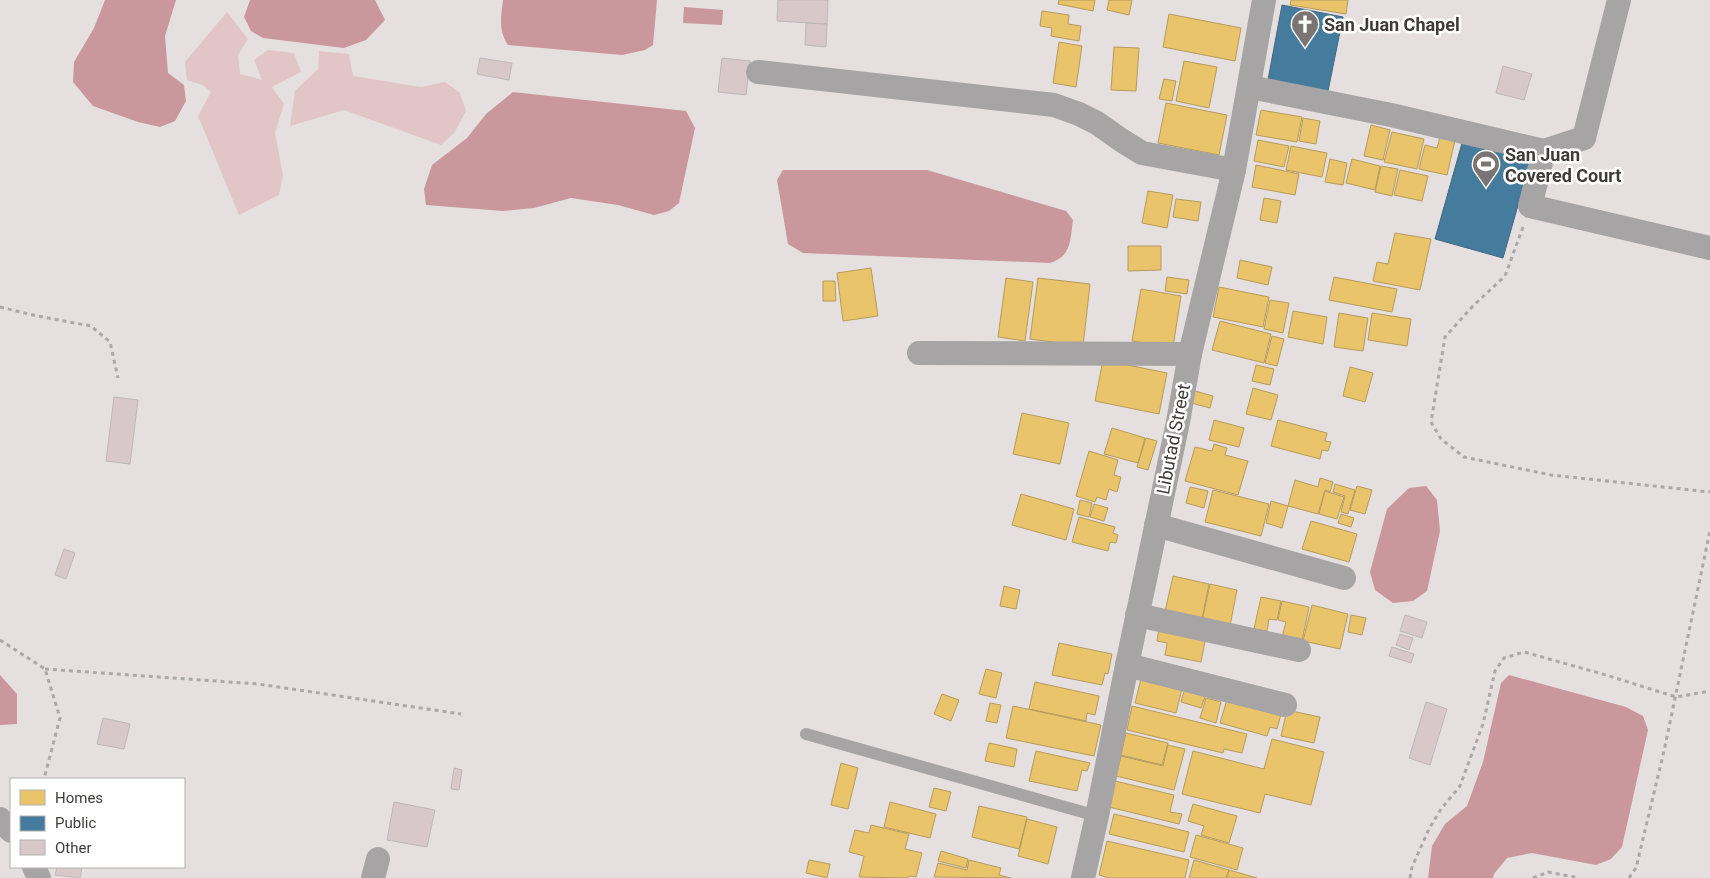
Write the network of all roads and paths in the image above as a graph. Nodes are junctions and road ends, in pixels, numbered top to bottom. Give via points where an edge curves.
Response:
1 (1264, 0) edge
2 (1620, 0) edge
3 (758, 72) dead end
4 (1250, 87) junction
5 (1544, 151) junction
6 (1234, 170) junction
7 (1530, 206) junction
8 (1710, 248) edge
9 (0, 307) edge
10 (919, 353) dead end
11 (1190, 354) junction
12 (118, 378) dead end
13 (1710, 492) edge
14 (1156, 525) junction
15 (1710, 531) edge
16 (1344, 578) dead end
17 (1137, 615) junction
18 (0, 640) edge
19 (1299, 650) dead end
20 (1127, 665) junction
21 (44, 669) junction
22 (1710, 691) edge
23 (1676, 696) junction
24 (1285, 705) dead end
25 (461, 714) dead end
26 (806, 734) dead end
27 (44, 778) edge
28 (1097, 816) junction
29 (0, 819) edge
30 (10, 830) edge
31 (1084, 878) edge
32 (1410, 878) edge
33 (1533, 878) edge
34 (1579, 878) edge
35 (1629, 878) edge

1 - 4 street, Libutad Street
2 - 5 street via 1584,138
3 - 6 street via 1054,105 1097,123 1142,153
4 - 5 street via 1391,115
4 - 6 street, Libutad Street
5 - 7 street
6 - 11 street, Libutad Street
7 - 8 street
7 - 13 path via 1506,276 1445,337 1431,422 1441,439 1464,457 1551,475
9 - 12 path via 91,326 110,342
10 - 11 street
11 - 14 street, Libutad Street
14 - 16 street
14 - 17 street, Libutad Street
15 - 23 path
17 - 19 street
17 - 20 street, Libutad Street
18 - 21 path
20 - 24 street
20 - 28 street, Libutad Street
21 - 25 path via 258,684
21 - 27 path via 60,718
22 - 23 path
23 - 32 path via 1524,652 1504,658 1495,670 1483,724 1460,786 1429,829
23 - 35 path via 1636,868
26 - 28 lane
28 - 31 street, Libutad Street
29 - 30 street
33 - 34 path via 1548,872

